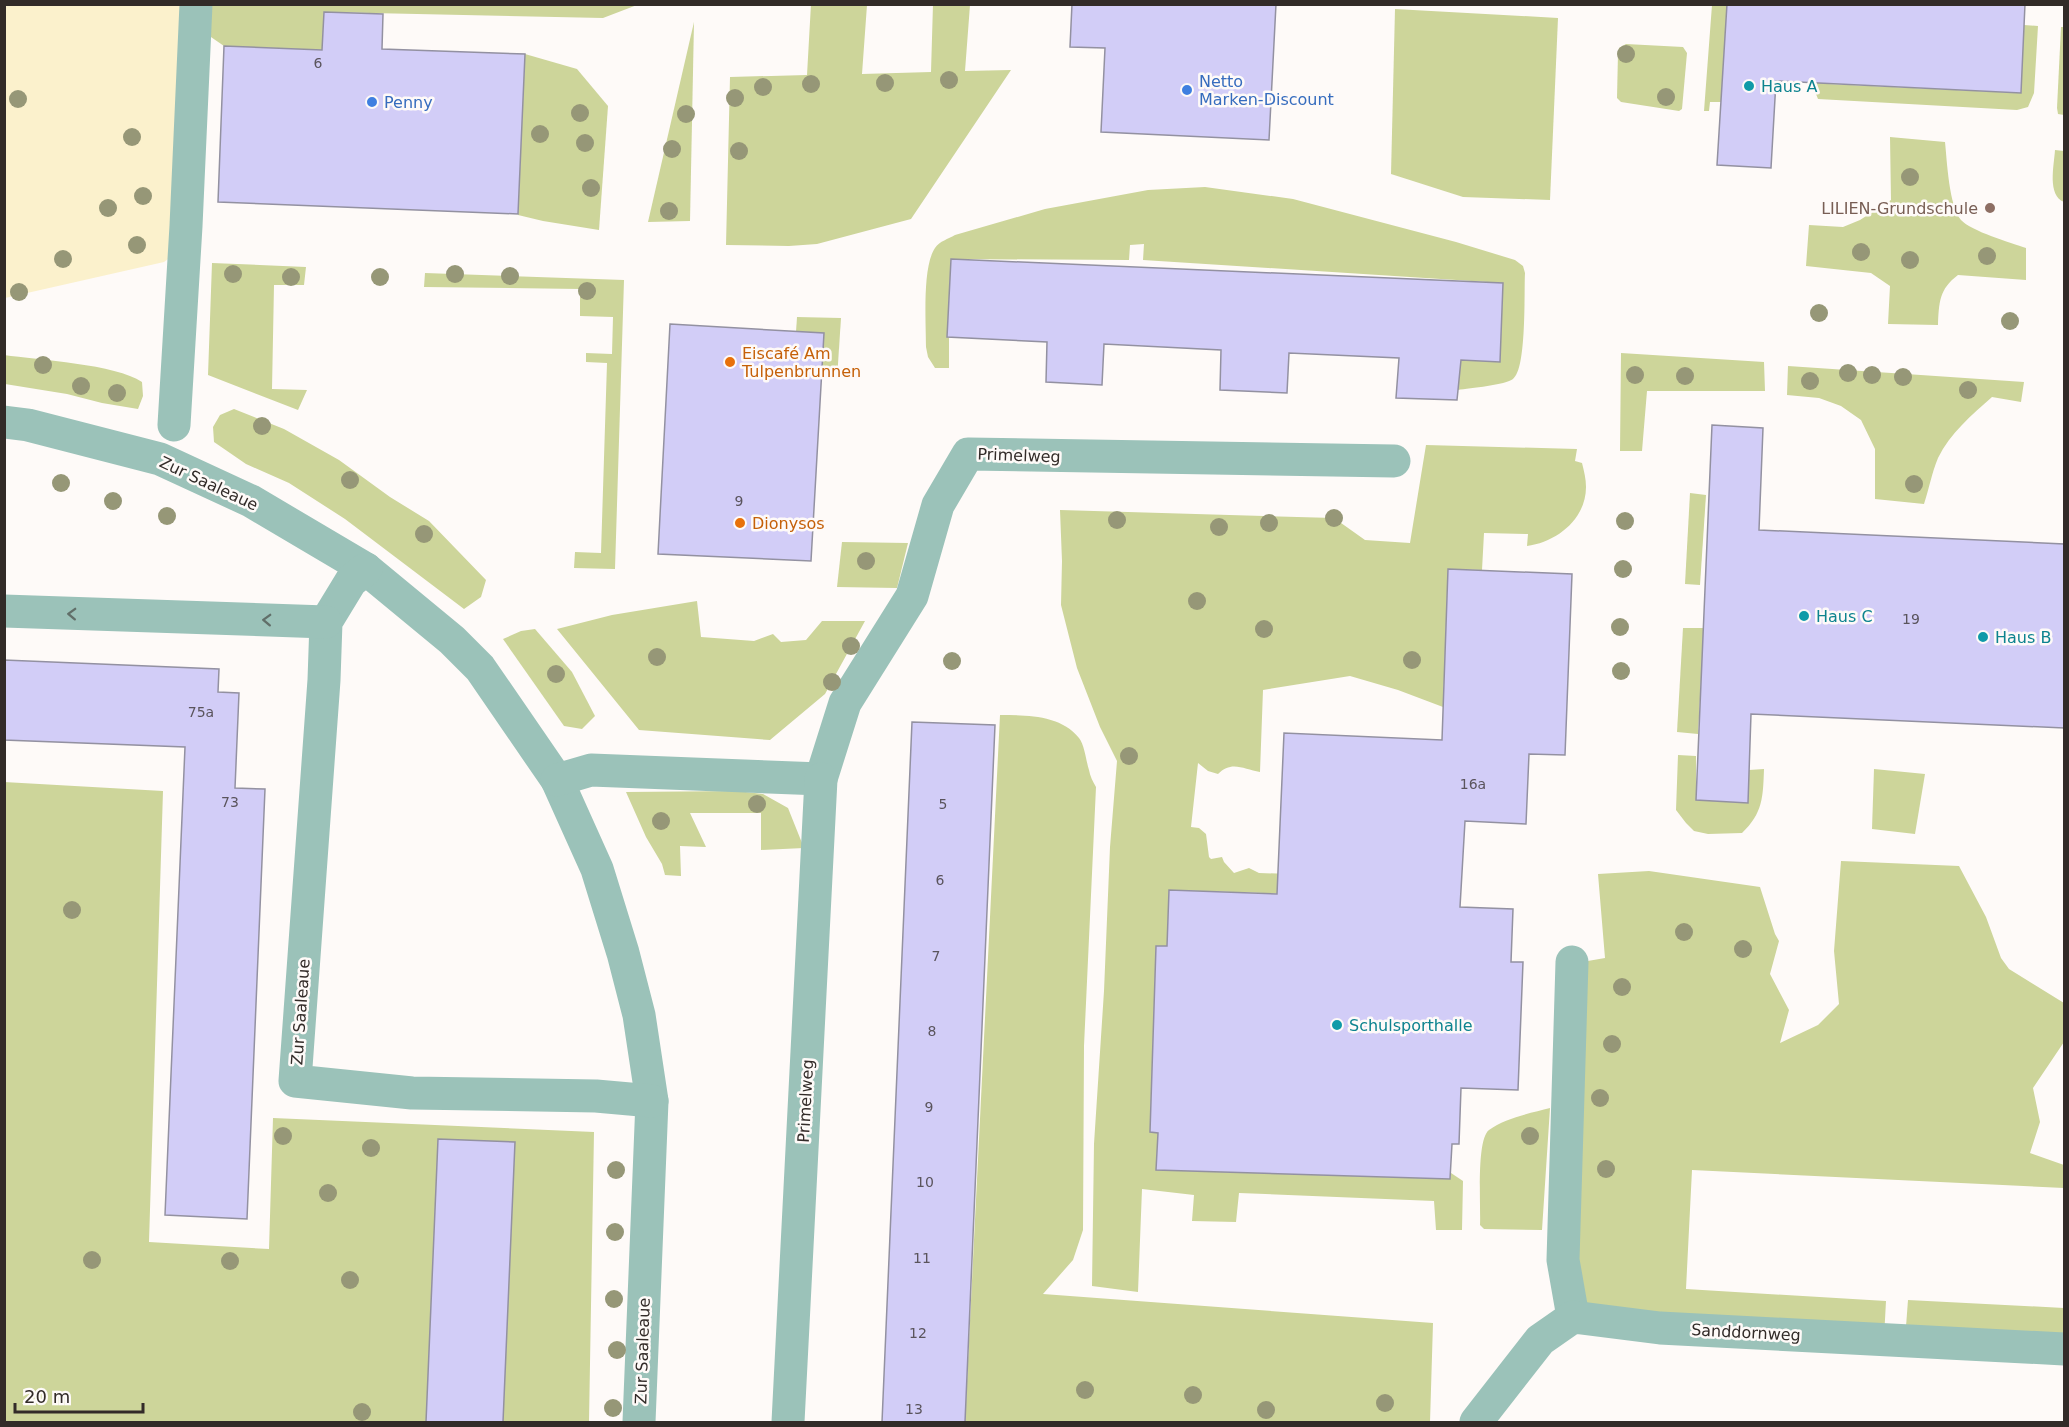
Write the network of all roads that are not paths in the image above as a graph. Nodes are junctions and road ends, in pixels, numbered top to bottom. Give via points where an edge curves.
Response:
1 (195, 4) edge
2 (4, 422) edge
3 (174, 425) dead end
4 (1394, 461) dead end
5 (366, 569) junction
6 (4, 611) edge
7 (326, 622) junction
8 (821, 779) junction
9 (557, 780) junction
10 (1572, 962) dead end
11 (652, 1101) junction
12 (1573, 1317) junction
13 (2064, 1349) edge
14 (639, 1422) edge
15 (788, 1422) edge
16 (1476, 1422) edge

1 - 3 street
2 - 5 street, Zur Saaleaue via 160,459 251,501
4 - 8 street, Primelweg via 968,454 938,505 912,596 845,703
5 - 7 street, Zur Saaleaue via 351,581
5 - 9 street, Zur Saaleaue via 480,668
7 -> 6 street
7 - 11 street, Zur Saaleaue via 295,1081 411,1093 596,1096
8 - 9 street via 591,770
8 - 15 street, Primelweg
9 - 11 street, Zur Saaleaue via 597,869 623,953 639,1016
10 - 12 street via 1563,1260
11 - 14 street, Zur Saaleaue
12 - 13 street, Sanddornweg via 1660,1328
12 - 16 street via 1540,1340

